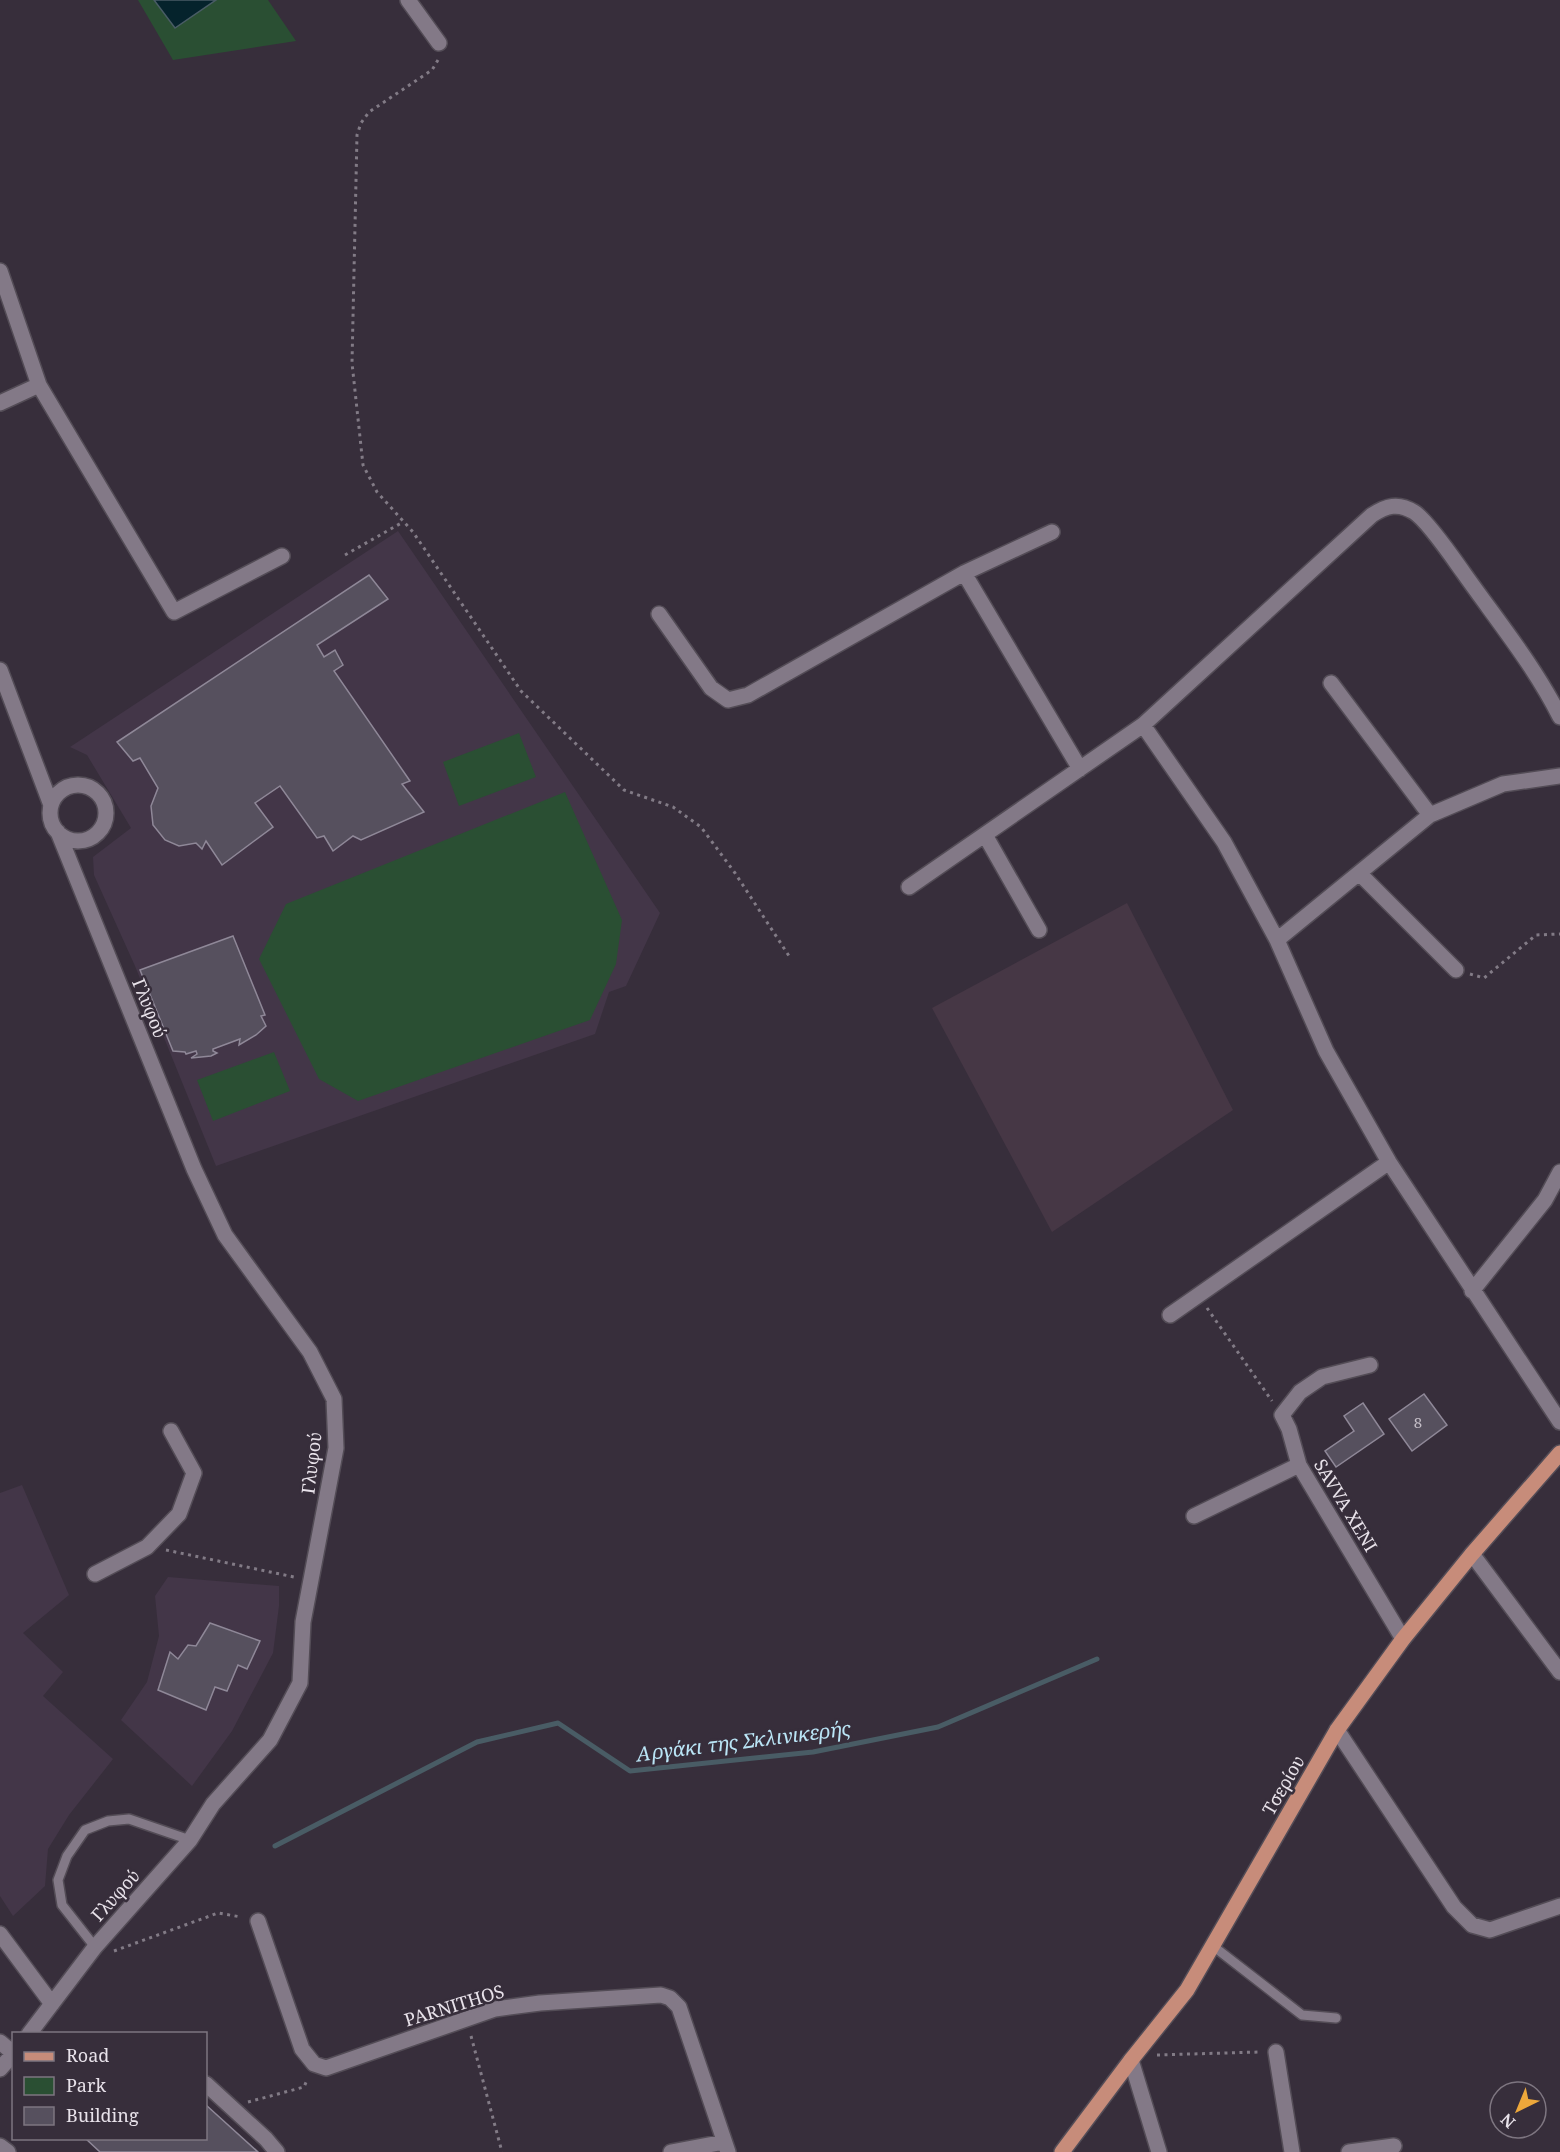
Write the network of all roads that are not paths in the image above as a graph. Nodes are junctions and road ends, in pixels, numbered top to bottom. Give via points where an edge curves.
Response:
1 (408, 0) edge
2 (439, 43) road end
3 (0, 271) edge
4 (39, 385) junction
5 (0, 403) edge
6 (1052, 532) dead end
7 (282, 556) dead end
8 (964, 573) junction
9 (659, 614) dead end
10 (0, 670) edge
11 (1331, 683) dead end
12 (1560, 717) edge
13 (1143, 725) junction
14 (1080, 769) junction
15 (1560, 776) edge
16 (51, 805) junction
17 (1430, 815) junction
18 (58, 832) junction
19 (985, 835) junction
20 (1359, 873) junction
21 (909, 888) dead end
22 (1039, 930) dead end
23 (1277, 940) junction
24 (1456, 970) road end
25 (1389, 1162) junction
26 (1560, 1172) edge
27 (1472, 1291) junction
28 (1170, 1315) dead end
29 (1370, 1365) dead end
30 (1560, 1422) edge
31 (171, 1431) dead end
32 (1560, 1453) edge
33 (1299, 1465) junction
34 (1194, 1516) dead end
35 (1472, 1554) junction
36 (95, 1574) dead end
37 (1403, 1639) junction
38 (1560, 1672) edge
39 (1337, 1730) junction
40 (190, 1840) junction
41 (1560, 1906) edge
42 (258, 1921) road end
43 (0, 1934) edge
44 (1213, 1946) junction
45 (95, 1947) junction
46 (52, 2004) junction
47 (1336, 2018) dead end
48 (31, 2032) edge
49 (0, 2042) edge
50 (12, 2052) edge
51 (1276, 2052) road end
52 (12, 2054) edge
53 (1133, 2058) junction
54 (0, 2069) edge
55 (207, 2085) edge
56 (0, 2146) edge
57 (1394, 2146) dead end
58 (726, 2147) edge
59 (8, 2152) edge
60 (277, 2152) edge
61 (671, 2152) edge
62 (1062, 2152) edge
63 (1159, 2152) edge
64 (1292, 2152) edge
65 (1350, 2152) edge

1 - 2 street
3 - 4 street
4 - 5 street
4 - 7 street via 174,612
6 - 8 street
8 - 9 street via 748,695 728,700 711,688
8 - 14 street
10 - 16 street
11 - 17 street
12 - 13 street via 1528,663 1446,548 1416,512 1393,505 1372,515
13 - 14 street
13 - 23 street via 1224,842
14 - 19 street
15 - 17 street via 1503,784
16 - 18 street via 51,819
16 - 18 street via 59,792 79,785 99,793 106,806 106,820 98,833 85,840 71,840
17 - 20 street
18 - 40 street, Γλυφού via 194,1169 225,1235 310,1352 334,1399 336,1448 303,1622 300,1683 270,1740 213,1804
19 - 21 street
19 - 22 street
20 - 23 street
20 - 24 street
23 - 25 street via 1326,1051
25 - 27 street
25 - 28 street
26 - 27 street via 1545,1200
27 - 30 street
29 - 33 street, SAVVA XENI via 1322,1377 1300,1392 1282,1415
31 - 36 street via 194,1473 179,1514 147,1546
32 - 35 main road, Τσερίου
33 - 34 street
33 - 37 street, SAVVA XENI
35 - 37 main road, Τσερίου
35 - 38 street
37 - 39 main road, Τσερίου
39 - 41 street via 1454,1907 1472,1925 1490,1930
39 - 44 main road, Τσερίου
40 - 45 street, Γλυφού
40 - 45 lane via 129,1819 108,1821 86,1830 67,1856 58,1880 62,1905
42 - 58 street, PARNITHOS via 302,2049 314,2064 326,2068 495,2010 540,2003 661,1995 670,1998 679,2007
43 - 46 street
44 - 47 lane via 1302,2015
44 - 53 main road, Τσερίου via 1187,1990
45 - 46 street, Γλυφού
46 - 48 street, Γλυφού
49 - 50 street
51 - 64 street
52 - 54 street
53 - 62 main road, Τσερίου
53 - 63 street
55 - 60 street
56 - 59 street
57 - 65 street
58 - 61 street

